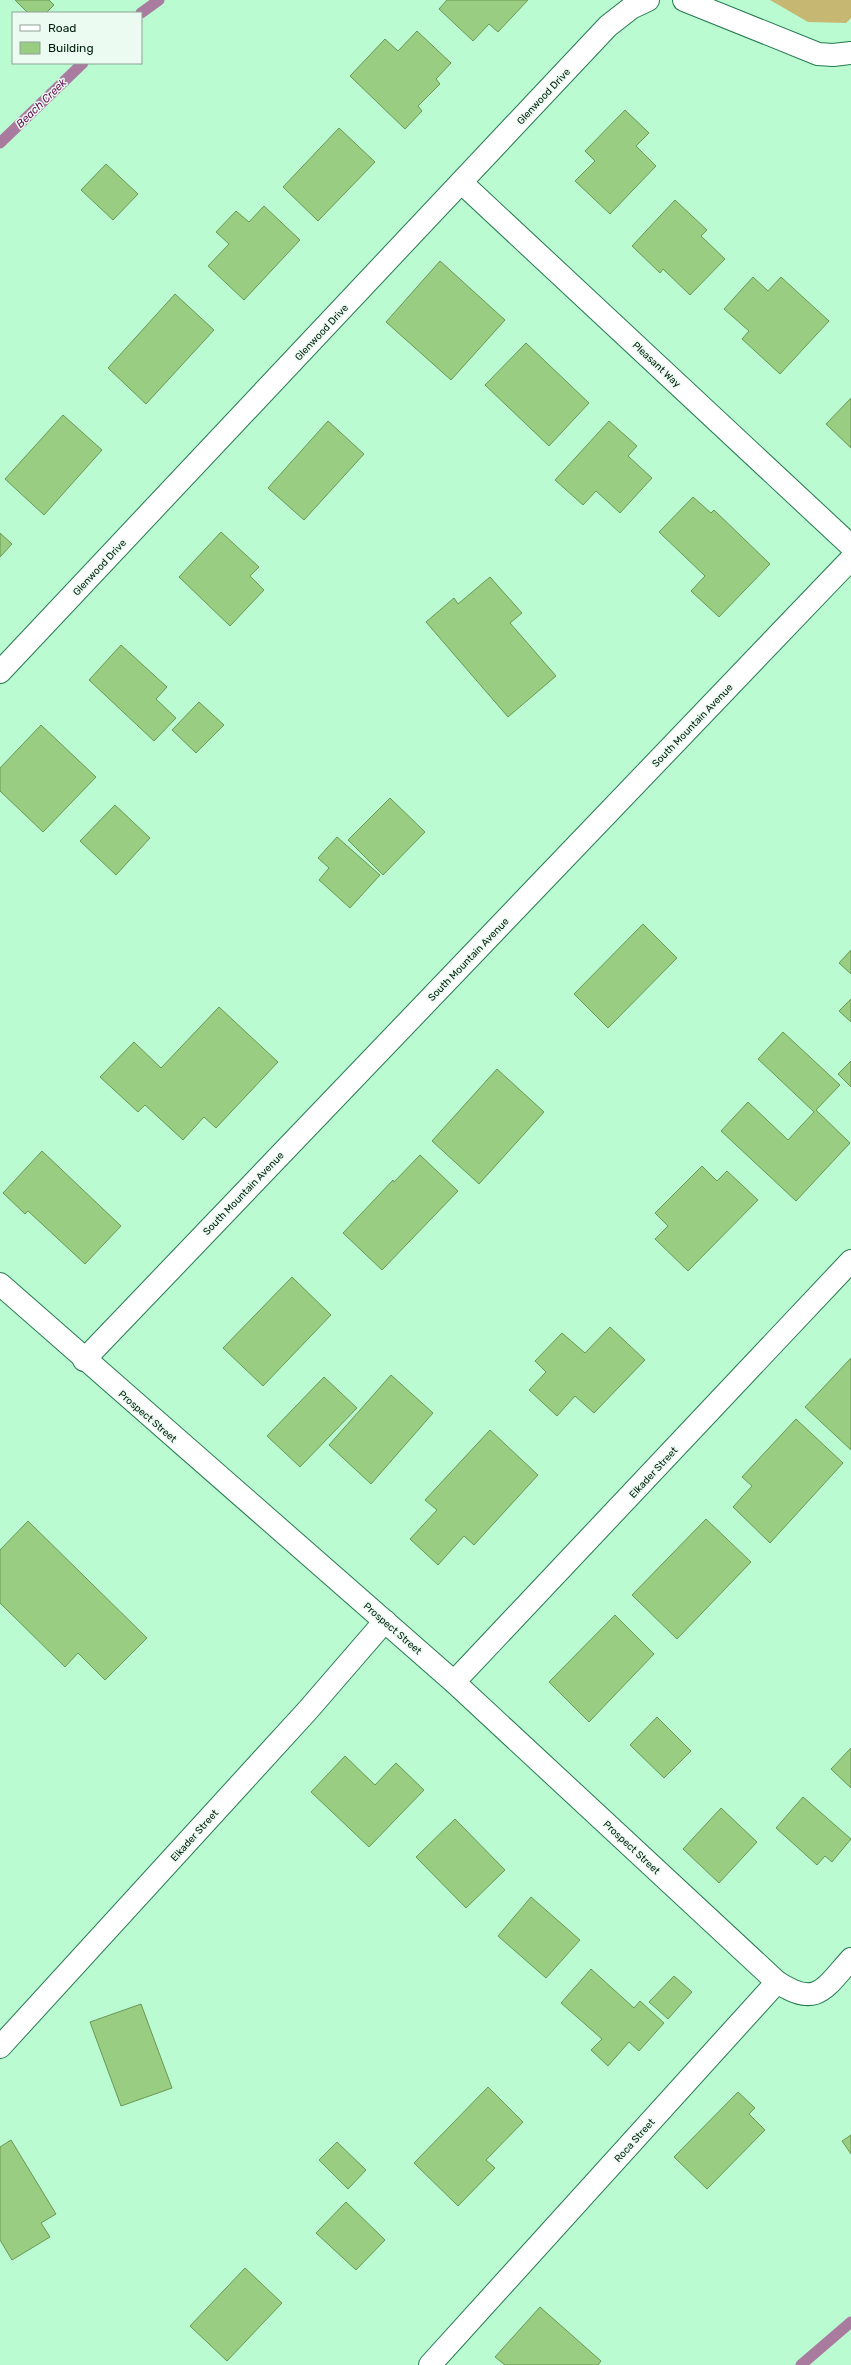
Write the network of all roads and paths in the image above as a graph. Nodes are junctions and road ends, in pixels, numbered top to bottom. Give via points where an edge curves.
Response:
1 (648, 0) edge
2 (684, 0) edge
3 (851, 53) edge
4 (462, 183) junction
5 (851, 546) edge
6 (851, 559) edge
7 (0, 672) edge
8 (851, 1261) edge
9 (0, 1284) edge
10 (84, 1360) junction
11 (385, 1621) junction
12 (454, 1682) junction
13 (851, 1959) edge
14 (777, 1982) junction
15 (0, 2047) edge
16 (430, 2365) edge

1 - 4 street, Glenwood Drive via 631,8 608,26
2 - 3 street via 818,54
4 - 5 street, Pleasant Way
4 - 7 street, Glenwood Drive
6 - 10 street, South Mountain Avenue
8 - 12 street, Elkader Street
9 - 10 street, Prospect Street
10 - 11 street, Prospect Street
11 - 12 street, Prospect Street
11 - 15 street, Elkader Street via 308,1710
12 - 14 street, Prospect Street
13 - 14 street via 815,1994 802,1995
14 - 16 street, Roca Street

